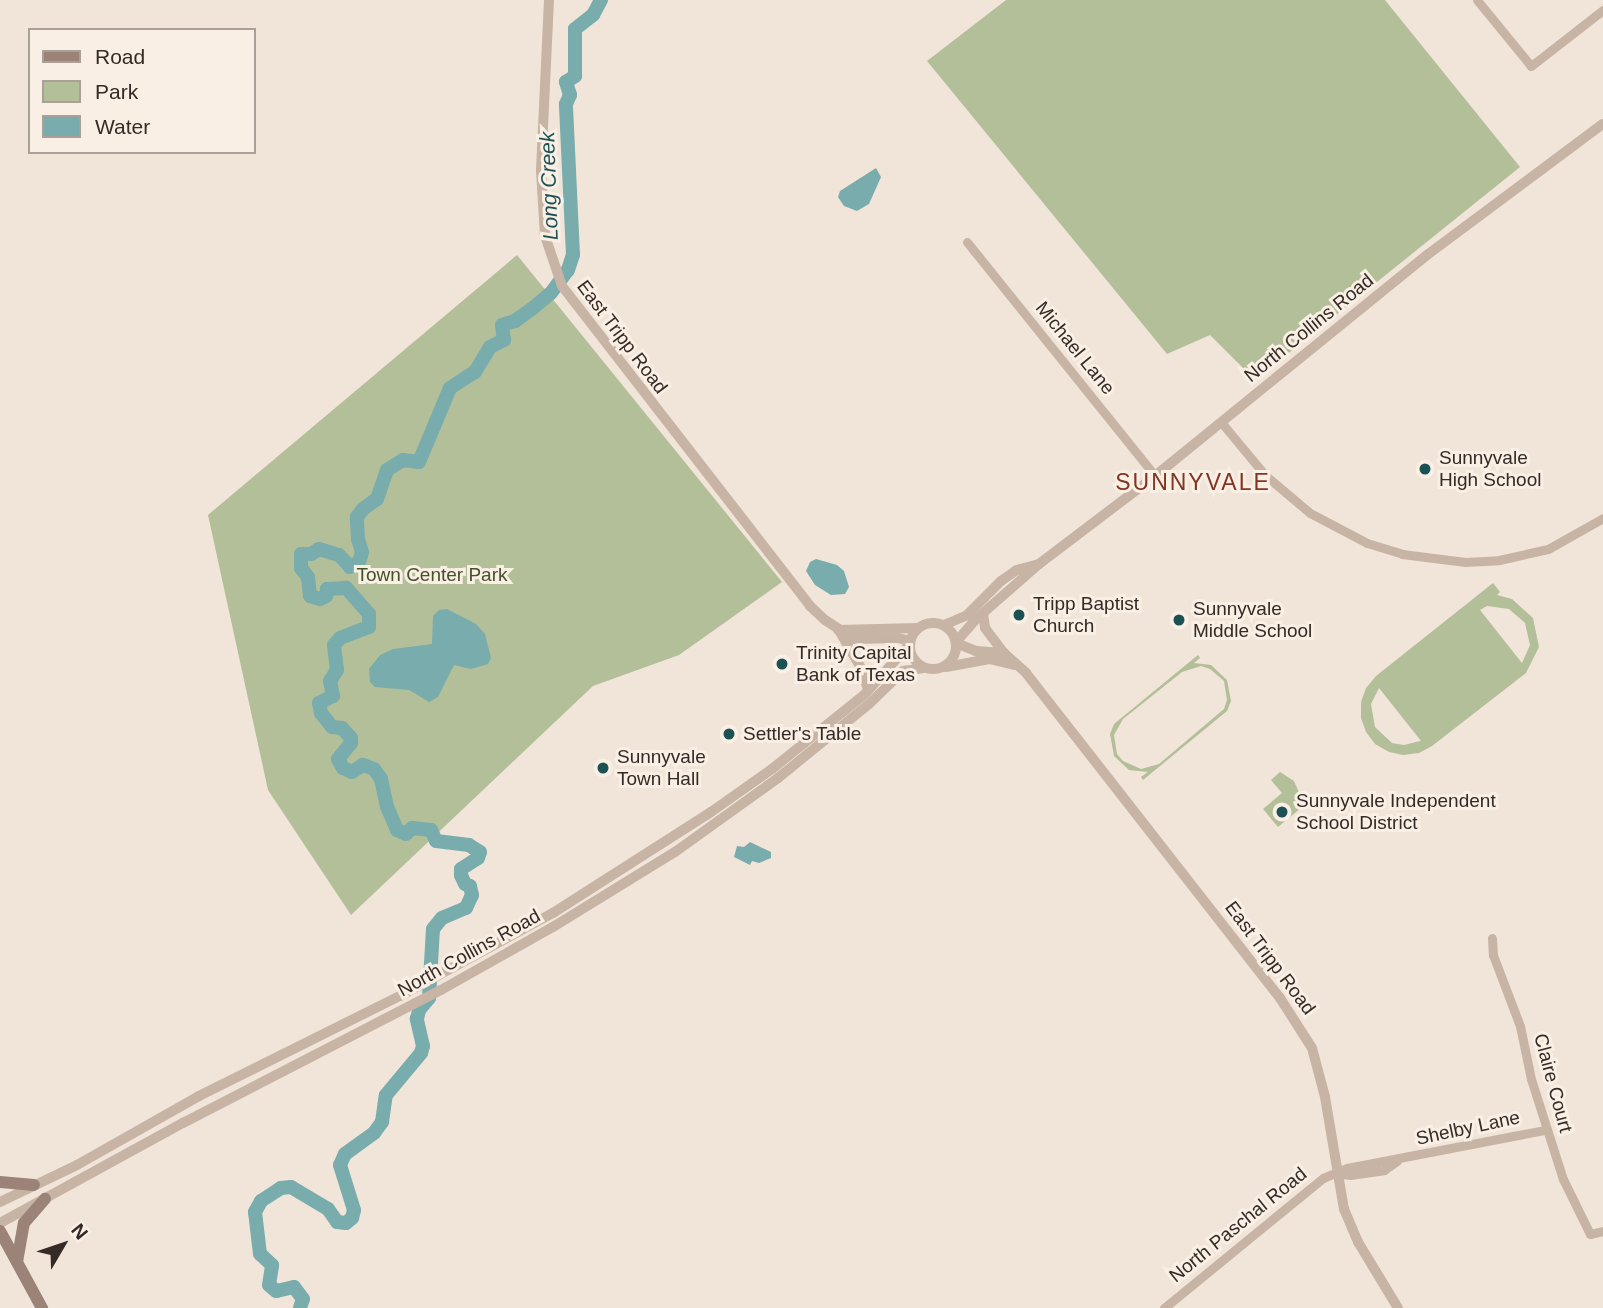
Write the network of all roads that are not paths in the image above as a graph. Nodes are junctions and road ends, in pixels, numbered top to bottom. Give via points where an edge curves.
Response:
1 (550, 0) edge
2 (1478, 0) edge
3 (1603, 10) edge
4 (1603, 124) edge
5 (967, 242) dead end
6 (1221, 422) junction
7 (1155, 476) junction
8 (1603, 518) edge
9 (1039, 564) junction
10 (983, 613) junction
11 (944, 625) junction
12 (918, 628) junction
13 (838, 630) junction
14 (956, 642) junction
15 (910, 643) junction
16 (1004, 653) junction
17 (945, 667) junction
18 (924, 668) junction
19 (1026, 673) junction
20 (868, 690) junction
21 (814, 743) junction
22 (757, 787) junction
23 (615, 874) junction
24 (621, 885) junction
25 (1492, 938) dead end
26 (470, 960) junction
27 (476, 970) junction
28 (259, 1067) junction
29 (266, 1081) junction
30 (1545, 1130) junction
31 (1336, 1173) junction
32 (0, 1182) edge
33 (34, 1185) junction
34 (45, 1199) junction
35 (0, 1202) edge
36 (0, 1223) edge
37 (0, 1231) edge
38 (1603, 1231) edge
39 (0, 1255) edge
40 (17, 1263) junction
41 (41, 1308) edge
42 (1164, 1308) edge
43 (1398, 1308) edge

1 - 13 street, East Tripp Road via 541,172 545,236 552,264 565,292 810,606
2 - 3 street via 1531,66
4 - 6 street, North Collins Road via 1427,255
5 - 7 street, Michael Lane
6 - 7 street, North Collins Road
6 - 8 street via 1265,475 1310,513 1367,543 1402,554 1465,562 1499,559 1548,549
7 - 9 street, North Collins Road
9 - 10 street, North Collins Road
9 - 11 street, North Collins Road via 1017,570 967,615
10 - 14 street, North Collins Road
10 - 16 street, East Tripp Road via 985,628
11 - 12 street via 930,623
11 - 14 street
12 - 13 street
12 - 15 street
13 - 15 street, East Tripp Road via 864,641 898,638
13 - 20 street via 861,668
14 - 16 street via 976,651
14 - 17 street via 955,656
15 - 18 street via 913,658
15 - 20 street, North Collins Road
16 - 19 street, East Tripp Road
17 - 18 street
17 - 19 street via 989,660 1010,663
18 - 21 street, North Collins Road via 898,675
19 - 31 street, East Tripp Road via 1245,951 1302,1031 1312,1048 1325,1097
20 - 21 street, North Collins Road
21 - 22 street, North Collins Road
22 - 23 street, North Collins Road
22 - 24 street, North Collins Road via 675,852
23 - 24 street
23 - 26 street, North Collins Road
24 - 27 street, North Collins Road
25 - 30 street, Claire Court via 1493,955 1520,1026
26 - 27 street
26 - 28 street, North Collins Road
27 - 29 street, North Collins Road
28 - 29 street
28 - 33 street, North Collins Road
29 - 34 street, North Collins Road
30 - 31 street, Shelby Lane via 1397,1160 1384,1170
30 - 38 street, Claire Court via 1590,1234
31 - 42 street, North Paschal Road via 1323,1178
31 - 43 street, East Tripp Road via 1358,1242
32 - 33 main road
33 - 35 street, North Collins Road
34 - 36 street, North Collins Road
34 - 40 main road via 24,1223
37 - 40 main road
39 - 40 main road
40 - 41 main road

